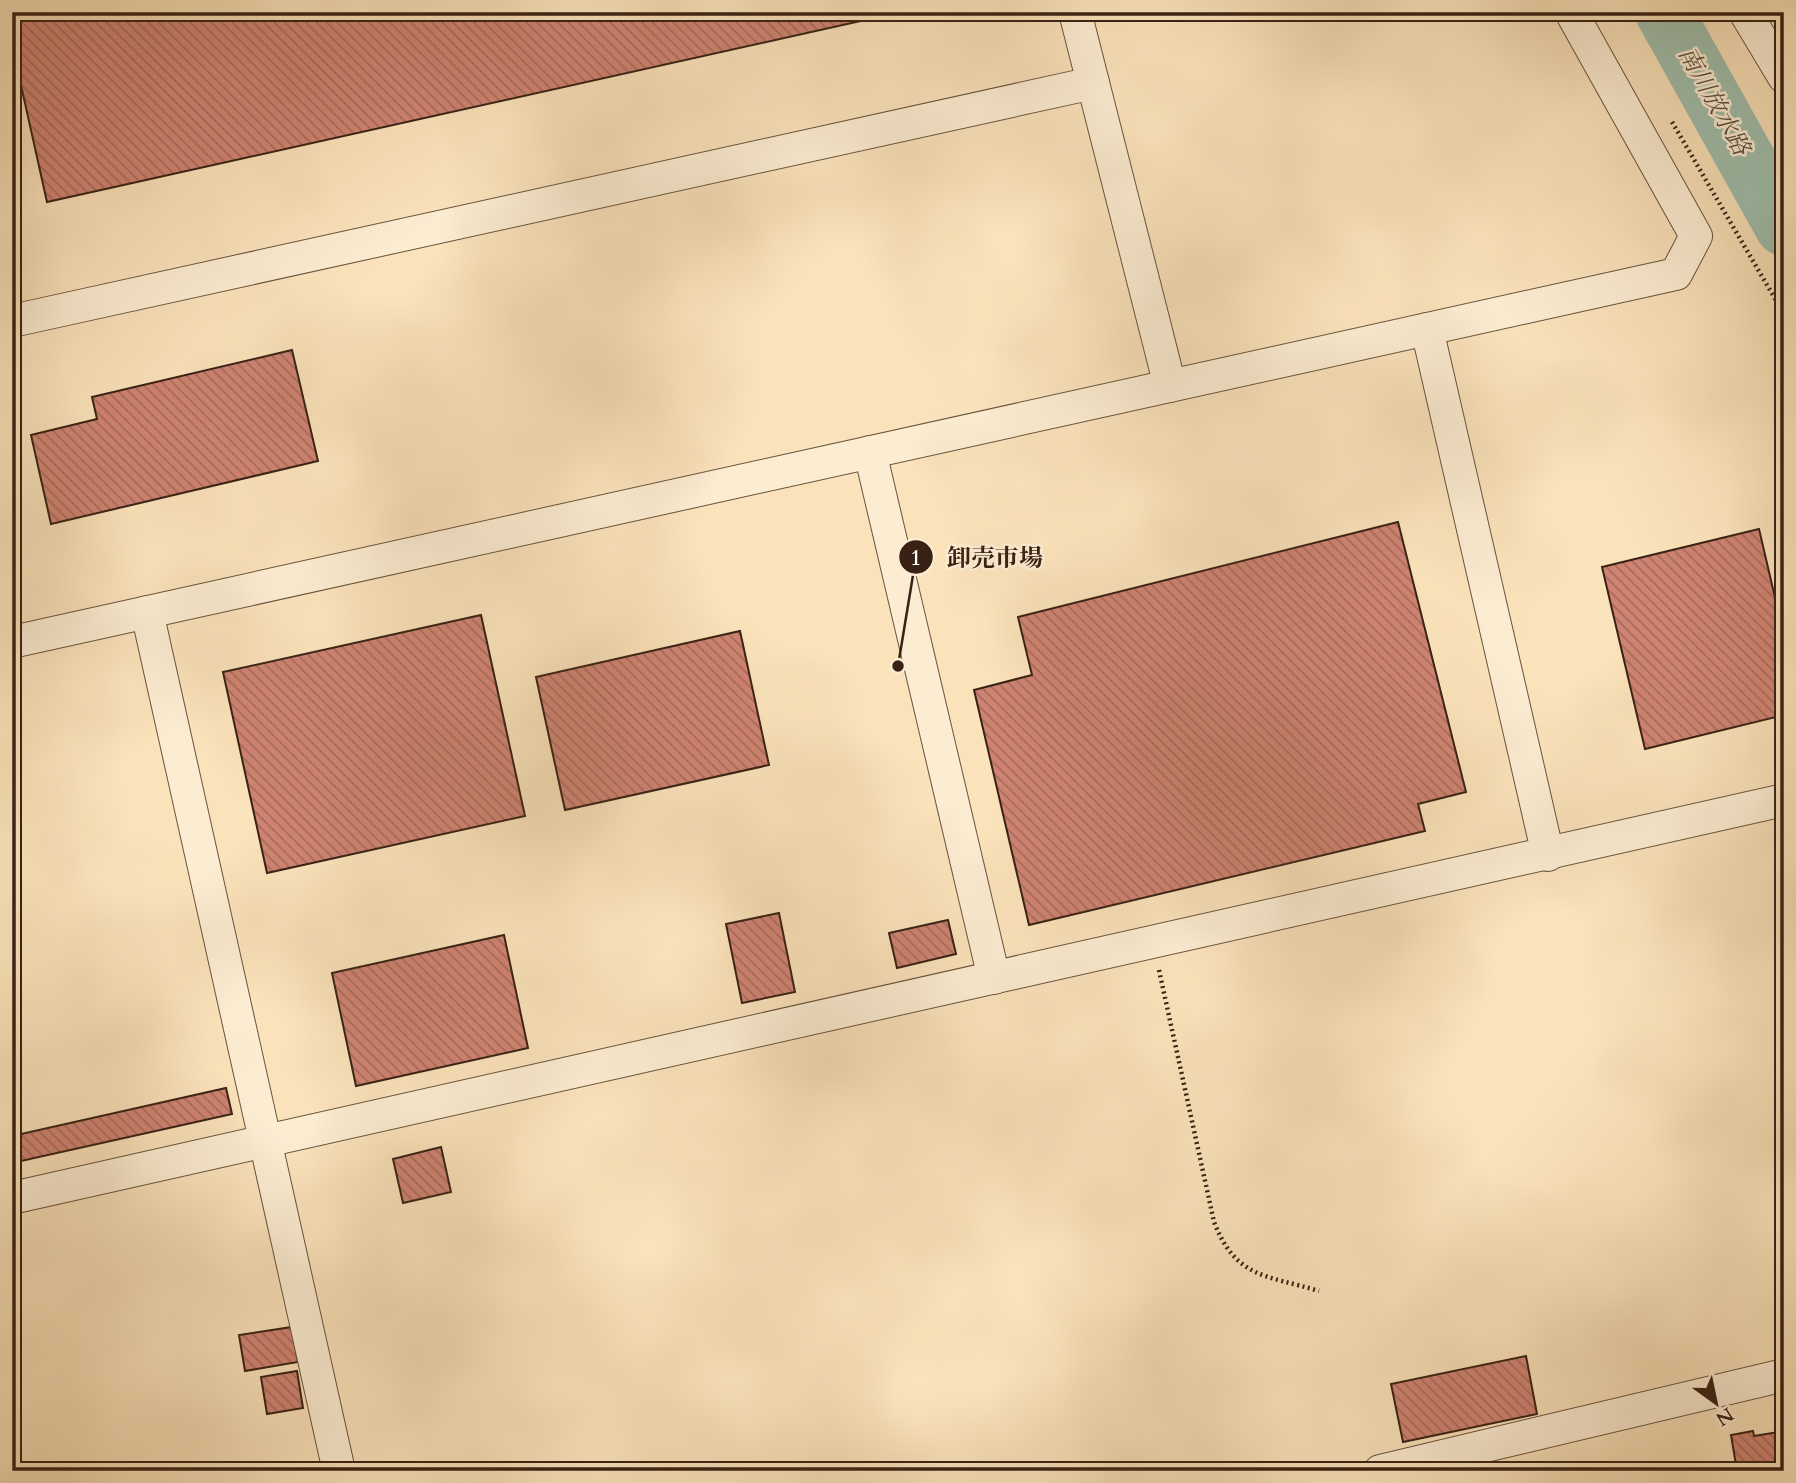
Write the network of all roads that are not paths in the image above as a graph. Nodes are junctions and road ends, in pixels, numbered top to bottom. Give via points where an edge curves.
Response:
1 (1075, 12) edge
2 (1572, 12) edge
3 (1745, 12) edge
4 (1784, 77) edge
5 (1093, 83) junction
6 (12, 321) edge
7 (1427, 329) junction
8 (1170, 386) junction
9 (870, 452) junction
10 (147, 612) junction
11 (12, 642) edge
12 (1784, 800) edge
13 (1548, 855) junction
14 (994, 978) junction
15 (264, 1142) junction
16 (12, 1198) edge
17 (1784, 1375) edge
18 (339, 1471) edge
19 (1380, 1471) edge

1 - 5 street
2 - 7 street via 1696,236 1676,274
3 - 4 street
5 - 6 street
5 - 8 street
7 - 8 street
7 - 13 street
8 - 9 street
9 - 10 street
9 - 14 street
10 - 11 street
10 - 15 street
12 - 13 street
13 - 14 street
14 - 15 street
15 - 16 street
15 - 18 street
17 - 19 street

